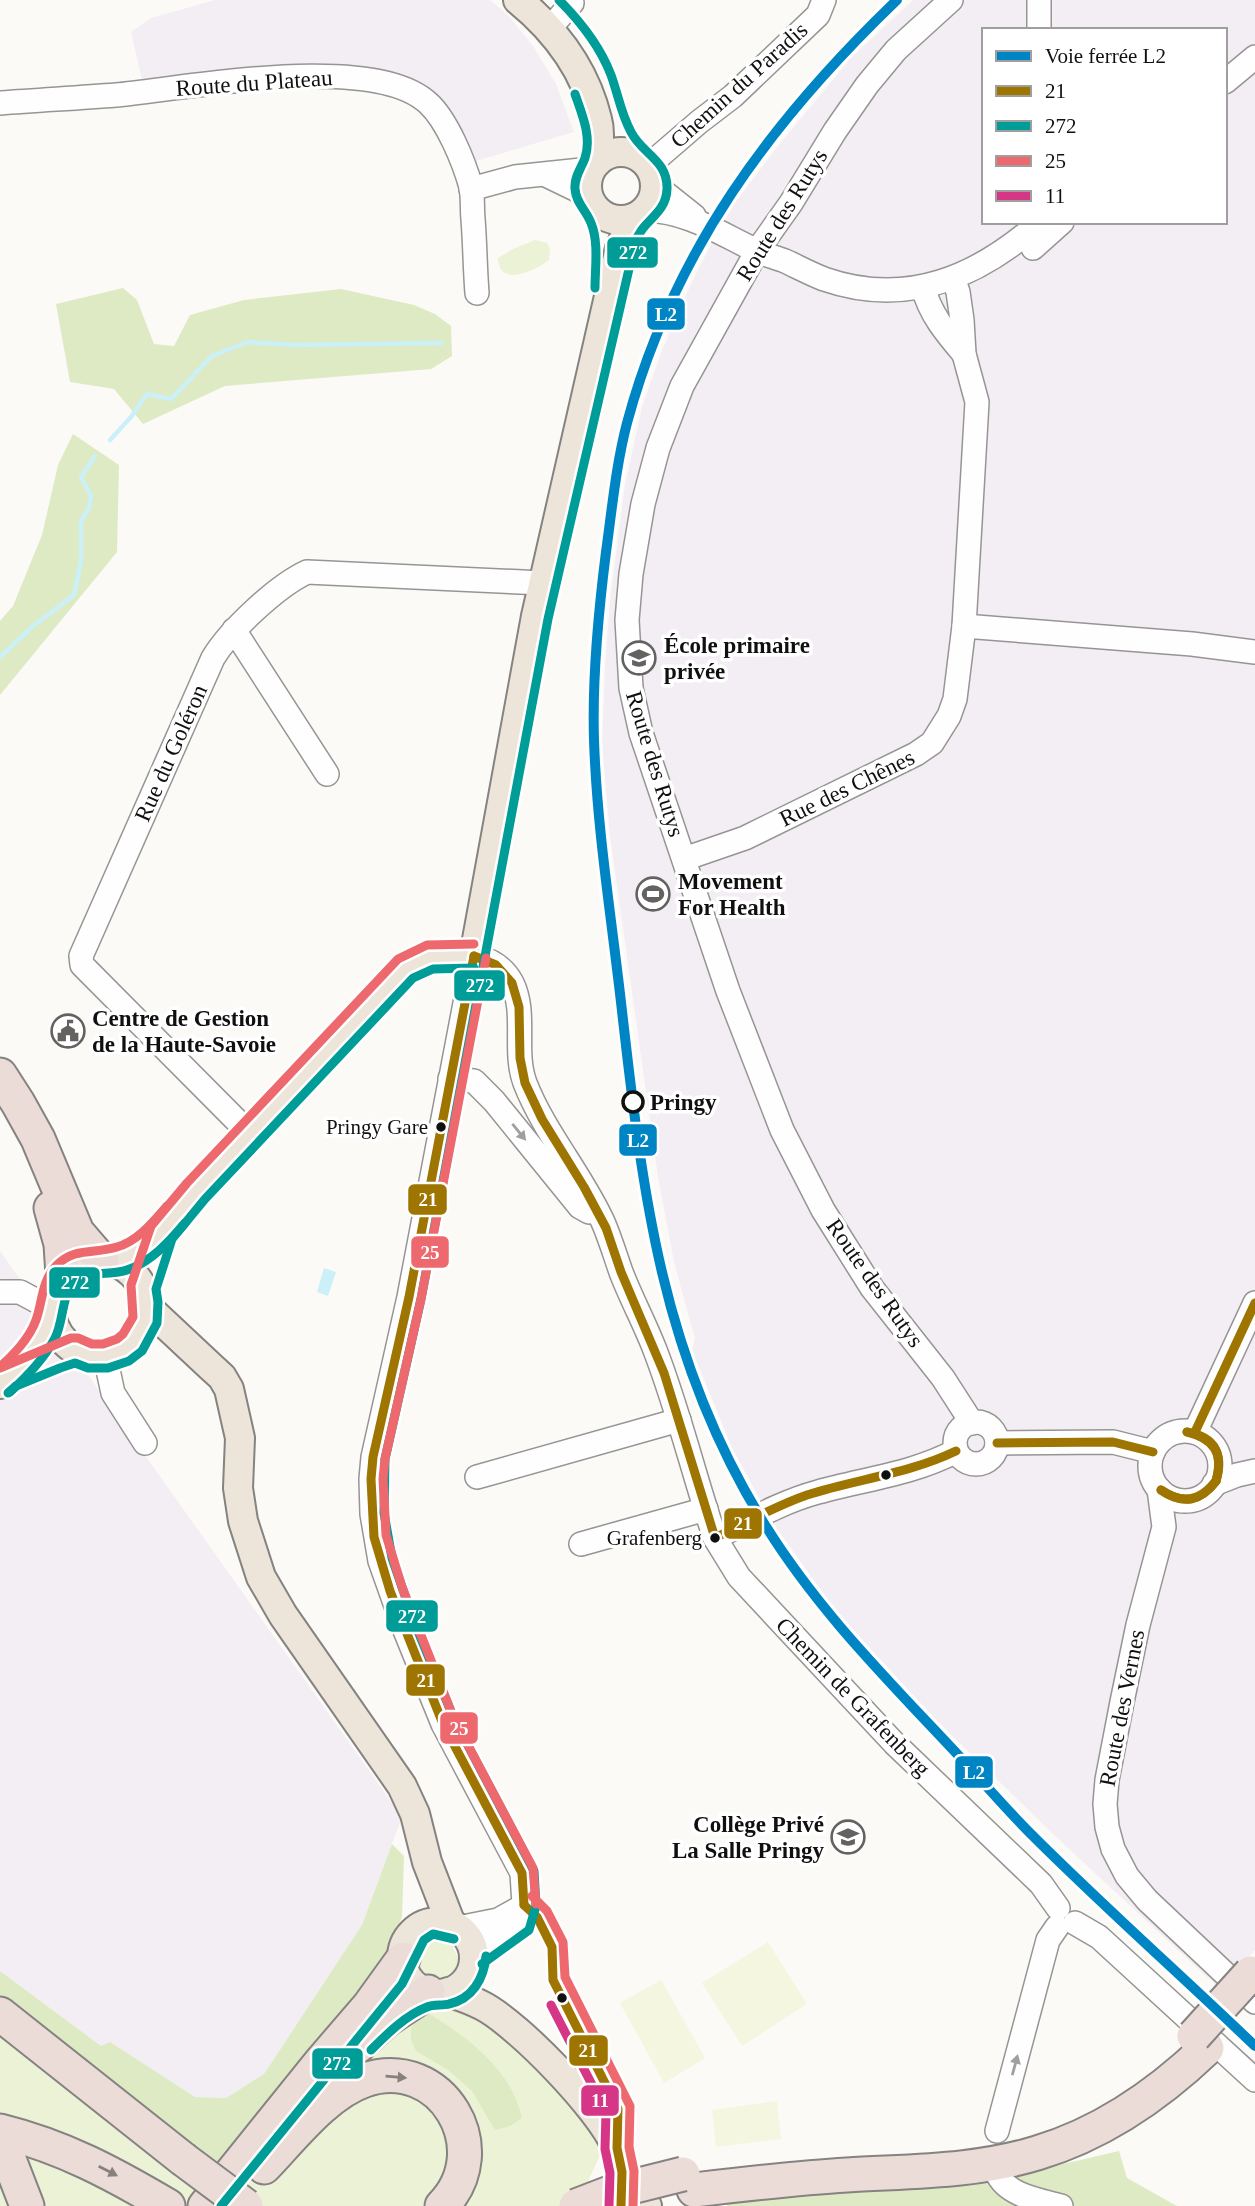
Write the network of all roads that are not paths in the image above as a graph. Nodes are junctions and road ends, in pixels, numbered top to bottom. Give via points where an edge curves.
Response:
1 (518, 0) edge
2 (824, 0) edge
3 (951, 0) edge
4 (1039, 0) edge
5 (555, 12) edge
6 (1039, 28) edge
7 (1255, 40) edge
8 (1255, 57) edge
9 (1227, 61) edge
10 (1227, 80) edge
11 (0, 103) edge
12 (594, 165) junction
13 (546, 175) junction
14 (642, 186) junction
15 (471, 189) junction
16 (596, 209) junction
17 (1052, 224) edge
18 (757, 251) junction
19 (955, 285) junction
20 (477, 293) dead end
21 (924, 293) junction
22 (607, 306) junction
23 (964, 354) junction
24 (543, 583) junction
25 (964, 626) junction
26 (234, 630) junction
27 (1255, 652) edge
28 (327, 774) dead end
29 (684, 859) junction
30 (474, 956) junction
31 (0, 1076) edge
32 (450, 1079) junction
33 (0, 1098) edge
34 (249, 1133) junction
35 (601, 1218) junction
36 (160, 1233) junction
37 (106, 1261) junction
38 (10, 1292) edge
39 (56, 1295) junction
40 (145, 1298) junction
41 (1255, 1303) edge
42 (75, 1350) junction
43 (117, 1351) junction
44 (195, 1353) junction
45 (5, 1380) edge
46 (680, 1420) junction
47 (972, 1423) junction
48 (1195, 1432) junction
49 (145, 1443) dead end
50 (997, 1443) junction
51 (1215, 1448) junction
52 (956, 1451) junction
53 (1153, 1452) junction
54 (1255, 1460) edge
55 (1255, 1471) edge
56 (477, 1478) dead end
57 (1214, 1484) junction
58 (1159, 1489) junction
59 (1190, 1500) junction
60 (706, 1509) junction
61 (1164, 1527) junction
62 (715, 1538) junction
63 (581, 1544) dead end
64 (427, 1862) junction
65 (524, 1906) junction
66 (1063, 1919) junction
67 (454, 1926) junction
68 (418, 1928) junction
69 (474, 1958) junction
70 (402, 1959) junction
71 (1254, 1986) edge
72 (438, 1992) junction
73 (0, 2014) edge
74 (512, 2027) junction
75 (0, 2041) edge
76 (1255, 2080) edge
77 (997, 2131) dead end
78 (13, 2136) edge
79 (179, 2164) junction
80 (264, 2167) junction
81 (997, 2173) dead end
82 (688, 2182) junction
83 (166, 2205) edge
84 (631, 2205) edge
85 (27, 2206) edge
86 (205, 2206) edge
87 (224, 2206) edge
88 (234, 2206) edge
89 (246, 2206) edge
90 (442, 2206) edge
91 (576, 2206) edge
92 (1061, 2206) edge

1 - 5 main road
2 - 14 street, Chemin du Paradis via 818,15 733,96 699,121
3 - 18 street, Route des Rutys via 896,50 867,85
4 - 6 street
5 - 12 main road via 597,118
5 - 14 main road via 578,39 599,78
7 - 9 street
8 - 10 street
11 - 15 street, Route du Plateau via 269,78 378,80 408,89 430,104 451,136
12 - 13 street
12 - 14 main road via 611,153
12 - 16 main road via 587,189
13 - 15 street via 515,177
13 - 16 street via 579,191
14 - 16 main road via 616,220
14 - 18 street via 662,211 702,223
14 - 22 main road
15 - 20 street, Route du Plateau
16 - 22 main road via 606,239
17 - 19 street via 1026,253 1000,272
18 - 21 street via 777,273 822,293 891,303
18 - 29 street, Route des Rutys via 672,407 643,504 631,574 627,620 631,688 641,733
19 - 21 street
19 - 23 street, Rue des Chênes
21 - 23 street, Rue des Chênes via 939,324
22 - 24 main road
23 - 25 street, Rue des Chênes via 977,402
24 - 26 street, Rue du Goléron via 307,572
24 - 30 main road
25 - 27 street
25 - 29 street, Rue des Chênes via 955,699 941,731 922,751 745,838
26 - 28 street
26 - 34 street, Rue du Goléron via 213,658 81,956 82,965
29 - 47 street, Route des Rutys via 727,991 788,1142 823,1210 872,1288
30 - 32 street
30 - 34 main road via 430,957 406,968
30 - 35 street, Chemin de Grafenberg via 500,968 513,985 524,1080
31 - 37 highway via 38,1139 77,1232
32 -> 35 street via 474,1081 580,1207
32 - 65 street via 373,1457 372,1514 380,1561 402,1623 443,1724 522,1873
33 - 39 highway via 23,1136 52,1211 61,1244
34 - 36 main road
35 - 46 street, Chemin de Grafenberg
36 - 37 main road via 137,1251
36 - 40 main road
37 - 39 main road via 84,1263
37 - 40 main road via 129,1271
38 - 39 street
39 - 42 main road via 57,1332
39 - 45 main road via 40,1338
40 - 43 main road via 141,1332
40 - 44 main road
41 - 48 street
42 - 43 main road via 90,1356
42 - 45 main road
43 - 44 main road via 160,1346
43 - 49 street via 113,1393
44 - 64 main road via 222,1377 233,1399 240,1438 240,1507 261,1577 402,1786 420,1826
46 - 56 street
46 - 60 street, Chemin de Grafenberg
47 - 50 street via 987,1425
47 - 52 street via 959,1431
48 - 51 street
48 - 53 street via 1170,1434
50 - 52 street via 993,1455 983,1463 970,1464
50 - 53 street via 1113,1442
51 - 54 street
51 - 57 street via 1220,1464
52 - 62 street via 933,1464 788,1502
53 - 58 street via 1151,1473
55 - 57 street
57 - 59 street via 1206,1494
58 - 59 street via 1174,1499
58 - 61 street, Route des Vernes
59 - 61 street, Route des Vernes
60 - 62 street, Chemin de Grafenberg
60 - 63 street
61 - 71 street, Route des Vernes via 1138,1625 1107,1780 1107,1827 1127,1876 1147,1900
62 - 66 street, Chemin de Grafenberg via 738,1577 894,1743 1041,1884
64 - 67 main road
64 - 68 main road
65 - 67 street via 498,1920
65 - 69 street via 518,1924
66 - 76 street via 1099,1937
77 -> 66 street via 1048,1940
67 - 68 main road via 430,1923
67 - 69 main road via 469,1940
68 - 70 main road via 406,1942
69 - 72 main road via 465,1982
69 - 74 main road via 480,1980
70 - 72 main road via 408,1976 420,1988
70 - 86 highway via 393,1976
71 - 82 highway, bridge via 1200,2042 1074,2119 1003,2143 957,2151 804,2159
72 - 74 main road via 485,2007
72 - 80 highway via 386,2020 364,2039
73 - 79 highway
74 - 84 main road via 607,2129 617,2148
75 - 79 highway
78 -> 83 highway via 102,2168
78 - 85 highway
79 - 87 highway
79 - 89 highway, bridge
80 - 88 highway
80 -> 90 highway via 352,2085 388,2075 406,2077 441,2096 462,2128 466,2149 461,2179
81 - 92 street via 1007,2187
82 - 84 highway
82 - 91 highway, bridge via 615,2191

